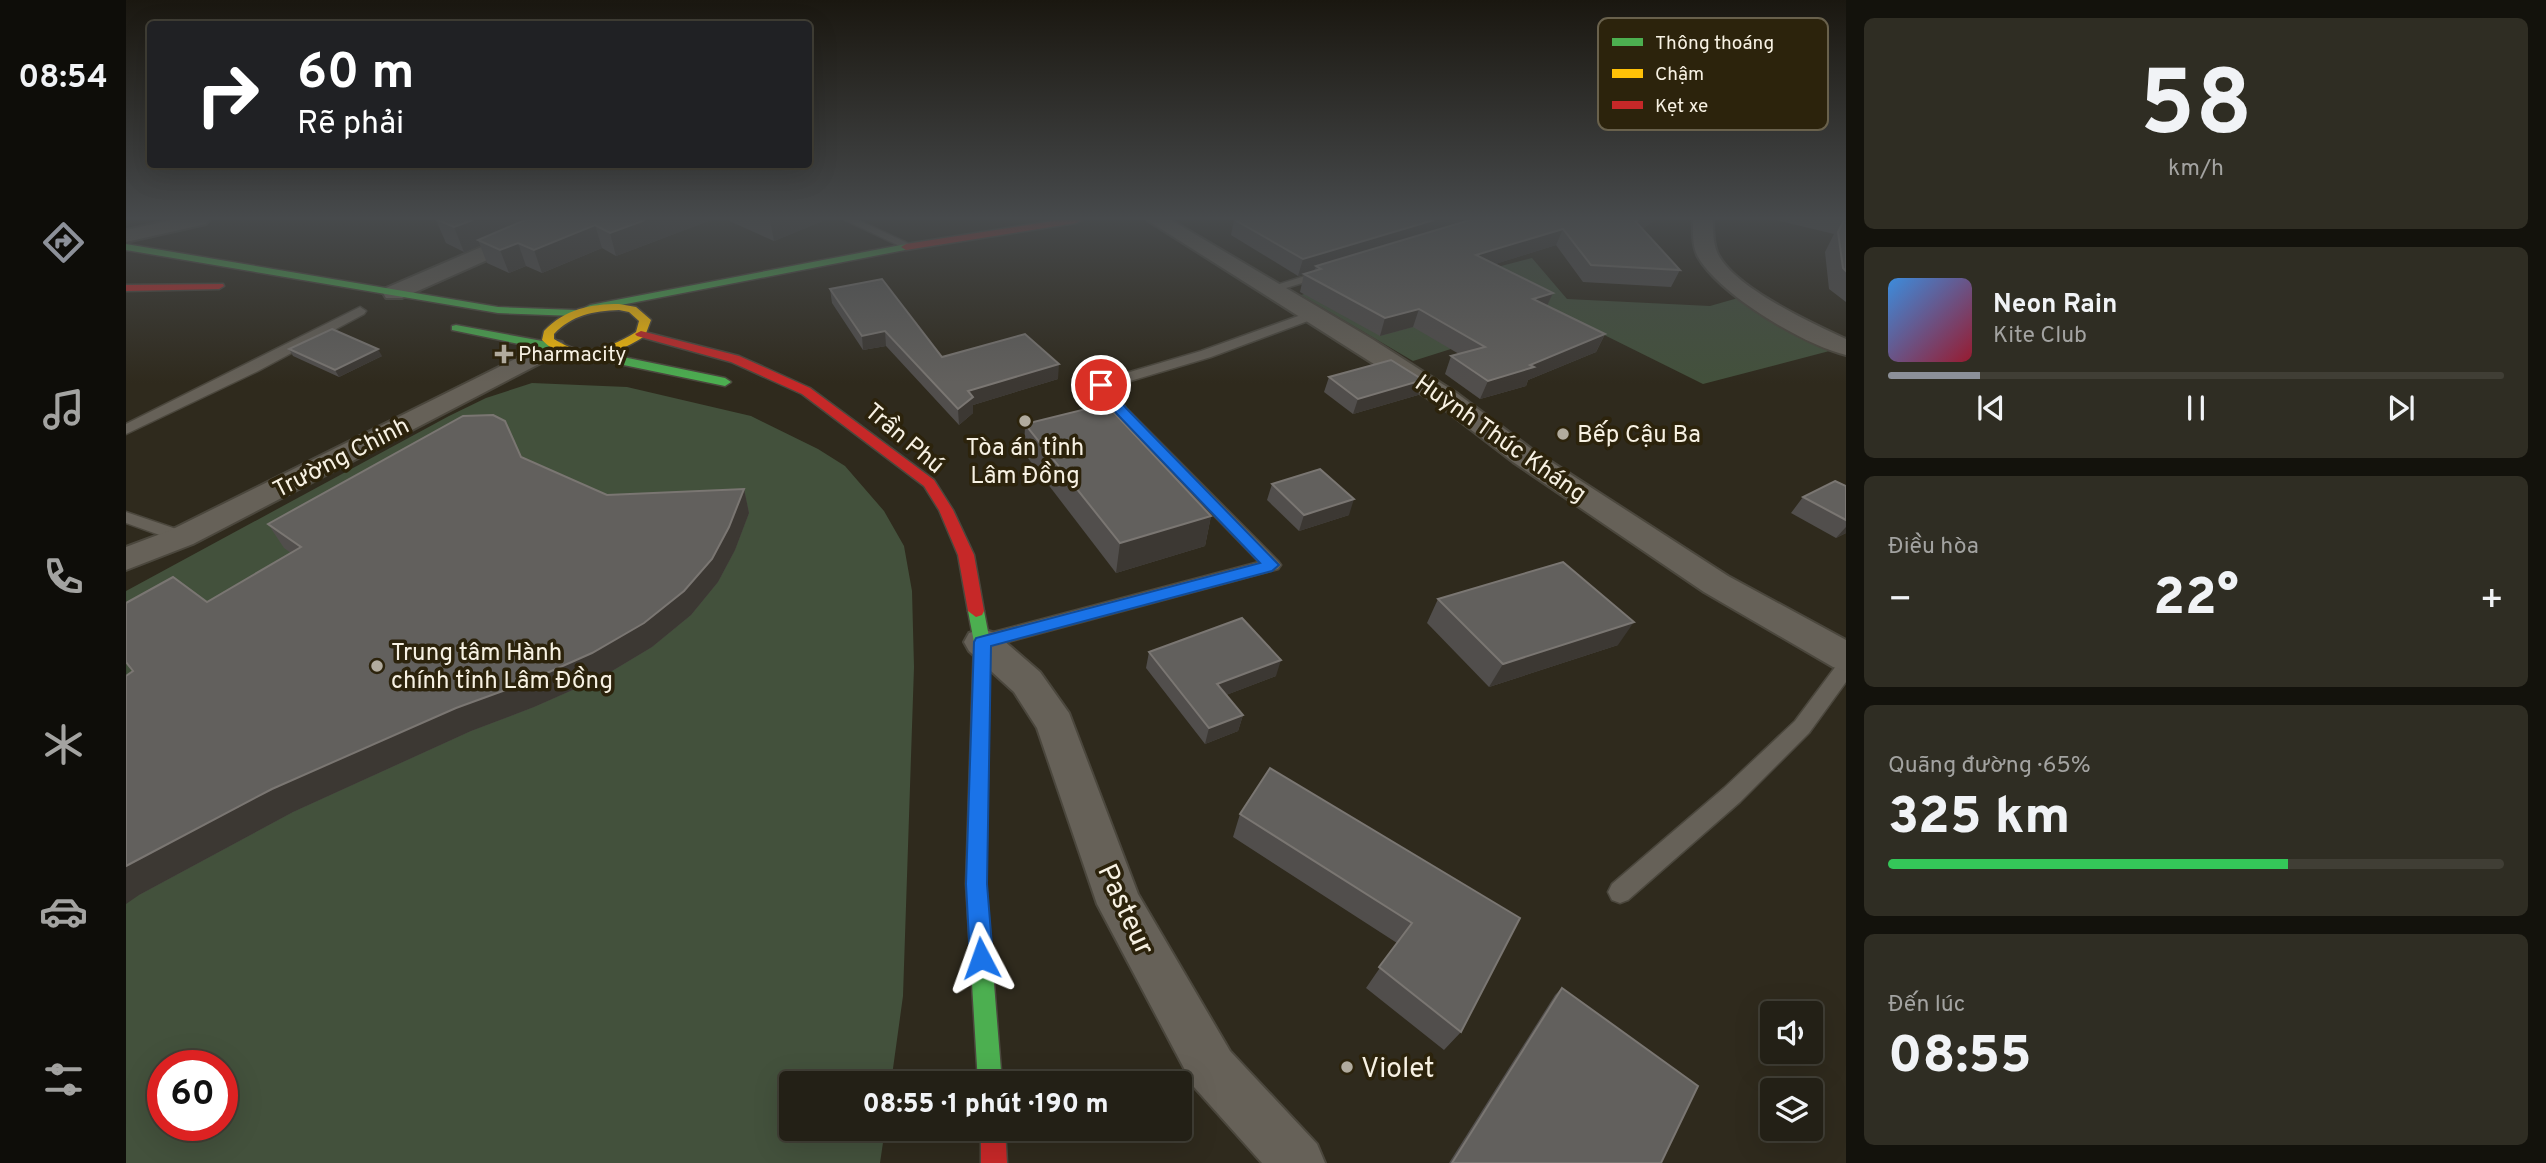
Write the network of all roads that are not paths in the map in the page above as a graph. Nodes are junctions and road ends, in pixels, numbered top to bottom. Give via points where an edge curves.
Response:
1 (152, 274) edge
2 (285, 274) edge
3 (437, 274) edge
4 (756, 274) edge
5 (1246, 274) edge
6 (1319, 274) edge
7 (1725, 274) edge
8 (746, 276) junction
9 (126, 288) edge
10 (1270, 289) junction
11 (394, 293) junction
12 (335, 306) dead end
13 (583, 310) junction
14 (367, 312) joint
15 (1312, 315) junction
16 (439, 325) dead end
17 (643, 331) junction
18 (553, 346) junction
19 (1846, 348) edge
20 (589, 354) junction
21 (736, 385) dead end
22 (774, 395) dead end
23 (835, 411) junction
24 (126, 430) edge
25 (126, 517) edge
26 (182, 537) junction
27 (126, 559) edge
28 (982, 642) junction
29 (1846, 657) edge
30 (1846, 667) edge
31 (1620, 892) dead end
32 (989, 1071) edge
33 (993, 1141) edge
34 (994, 1163) edge
35 (1298, 1163) edge

1 - 9 main road via 226,287
2 - 11 main road
3 - 11 street
4 - 8 main road
5 - 10 street, Huỳnh Thúc Kháng
6 - 10 lane
7 - 19 street via 1755,300
8 - 13 main road
8 - 17 main road via 686,299
10 - 15 street, Huỳnh Thúc Kháng
11 - 13 main road via 498,310
12 - 14 main road
13 - 17 main road via 632,309 645,320
13 - 18 main road via 553,325 548,333
14 - 24 lane
15 - 28 lane via 1206,354 1101,385 1272,565
15 - 29 street, Huỳnh Thúc Kháng via 1449,400 1524,456 1716,584
16 - 18 main road
17 - 20 main road via 620,347
17 - 23 main road, Trần Phú via 772,374
18 - 20 main road
18 - 26 street, Trường Chinh
20 - 21 main road
22 - 23 main road, Trần Phú
23 - 28 main road, Trần Phú via 929,482 966,555
25 - 26 lane
26 - 27 street, Trường Chinh
28 - 32 main road, Trần Phú via 976,884
28 - 35 street, Pasteur via 1027,682 1055,724 1119,904 1212,1069
30 - 31 lane via 1802,727
33 - 34 main road

